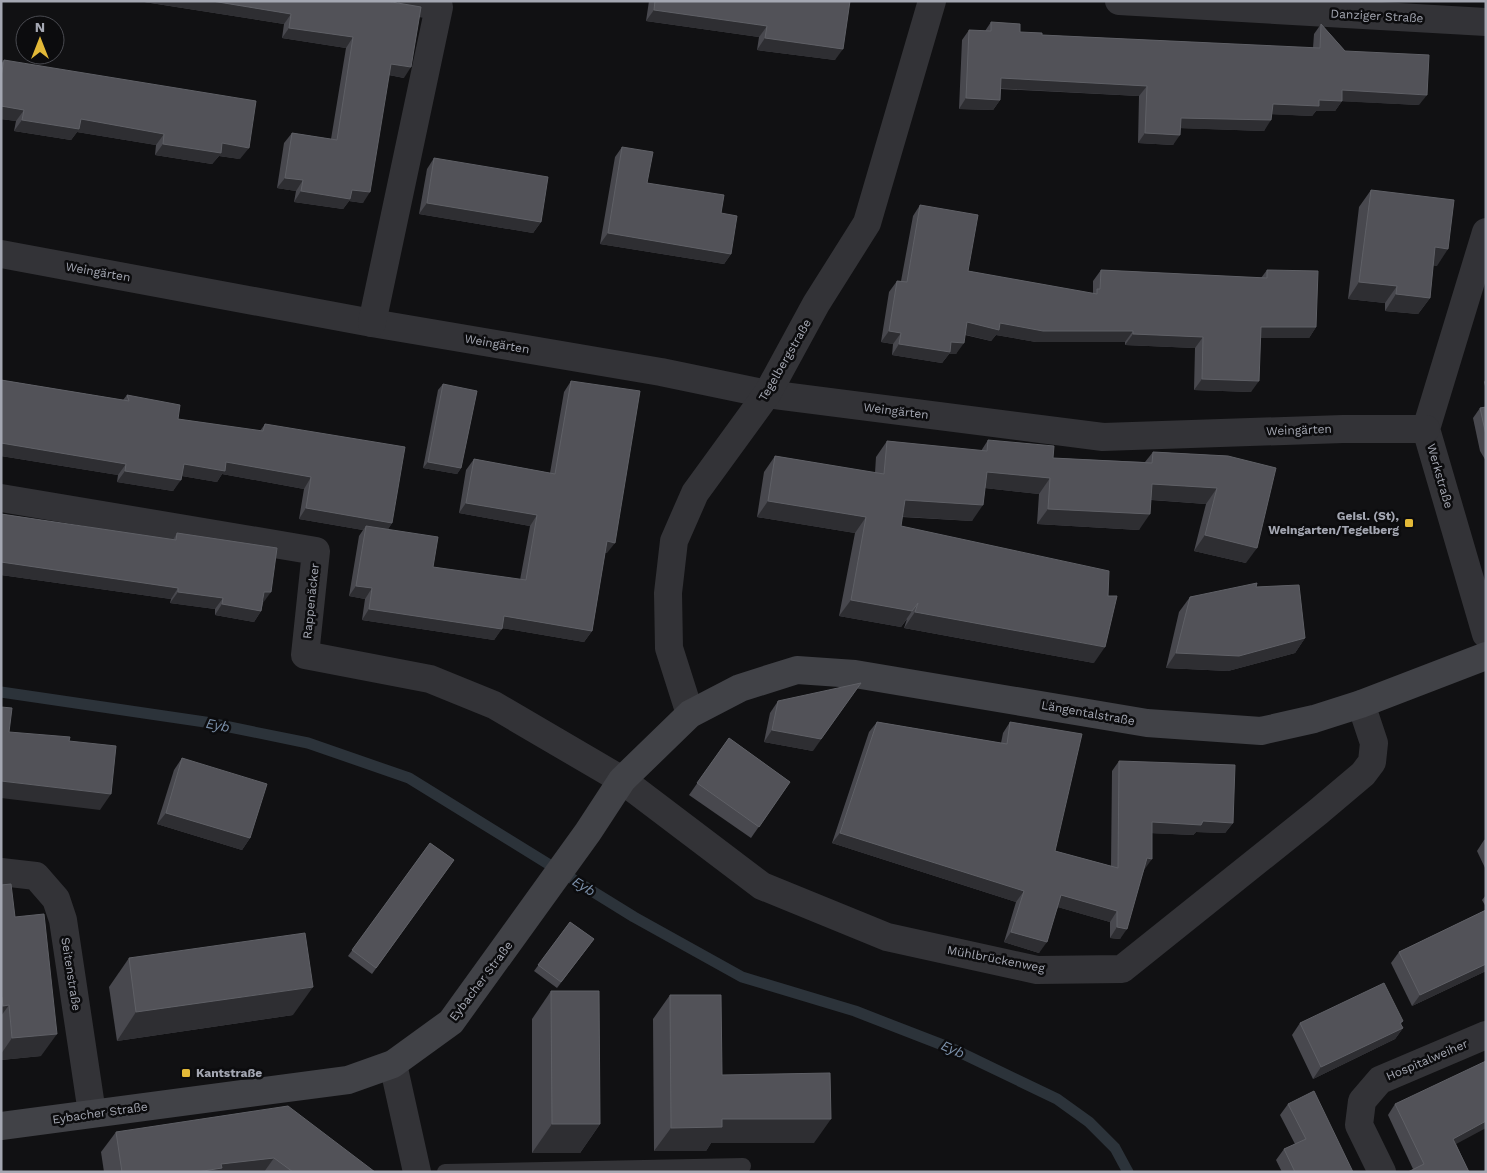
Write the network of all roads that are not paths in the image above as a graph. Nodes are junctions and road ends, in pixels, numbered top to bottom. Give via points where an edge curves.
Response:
1 (412, 1) edge
2 (932, 1) edge
3 (1119, 1) edge
4 (1486, 22) edge
5 (1486, 232) edge
6 (1, 254) edge
7 (372, 323) junction
8 (767, 394) junction
9 (1426, 429) junction
10 (1, 498) edge
11 (1486, 634) edge
12 (1486, 656) edge
13 (1361, 704) junction
14 (690, 714) junction
15 (622, 780) junction
16 (1, 872) edge
17 (1486, 1035) edge
18 (393, 1064) junction
19 (92, 1113) junction
20 (1, 1126) edge
21 (743, 1166) dead end
22 (417, 1172) edge
23 (445, 1172) edge
24 (1382, 1172) edge

1 - 7 street via 439,7
2 - 8 street, Tegelbergstraße via 867,223 816,304
3 - 4 street, Danziger Straße
5 - 9 street, Werkstraße
6 - 7 street, Weingärten
7 - 8 street, Weingärten via 661,372
8 - 9 street, Weingärten via 1103,437 1343,428
8 - 14 street, Tegelbergstraße via 695,492 674,541 668,593 668,648
9 - 11 street, Werkstraße
10 - 15 street, Rappenäcker via 316,551 305,655 430,679 494,705
12 - 13 main road, Längentalstraße
13 - 14 main road, Längentalstraße via 1261,731 1147,723 855,674 797,670 740,688
13 - 15 street, Mühlbrückenweg via 1374,743 1372,762 1363,774 1122,969 1037,970 886,937 762,886
14 - 15 main road, Eybacher Straße
15 - 18 main road, Eybacher Straße via 523,925 451,1022
16 - 19 street, Seitenstraße via 36,876 56,899
17 - 24 street, Hospitalweiher via 1380,1080 1362,1101 1359,1125
18 - 19 main road, Eybacher Straße via 348,1080
18 - 22 street
19 - 20 main road, Eybacher Straße
21 - 23 lane

